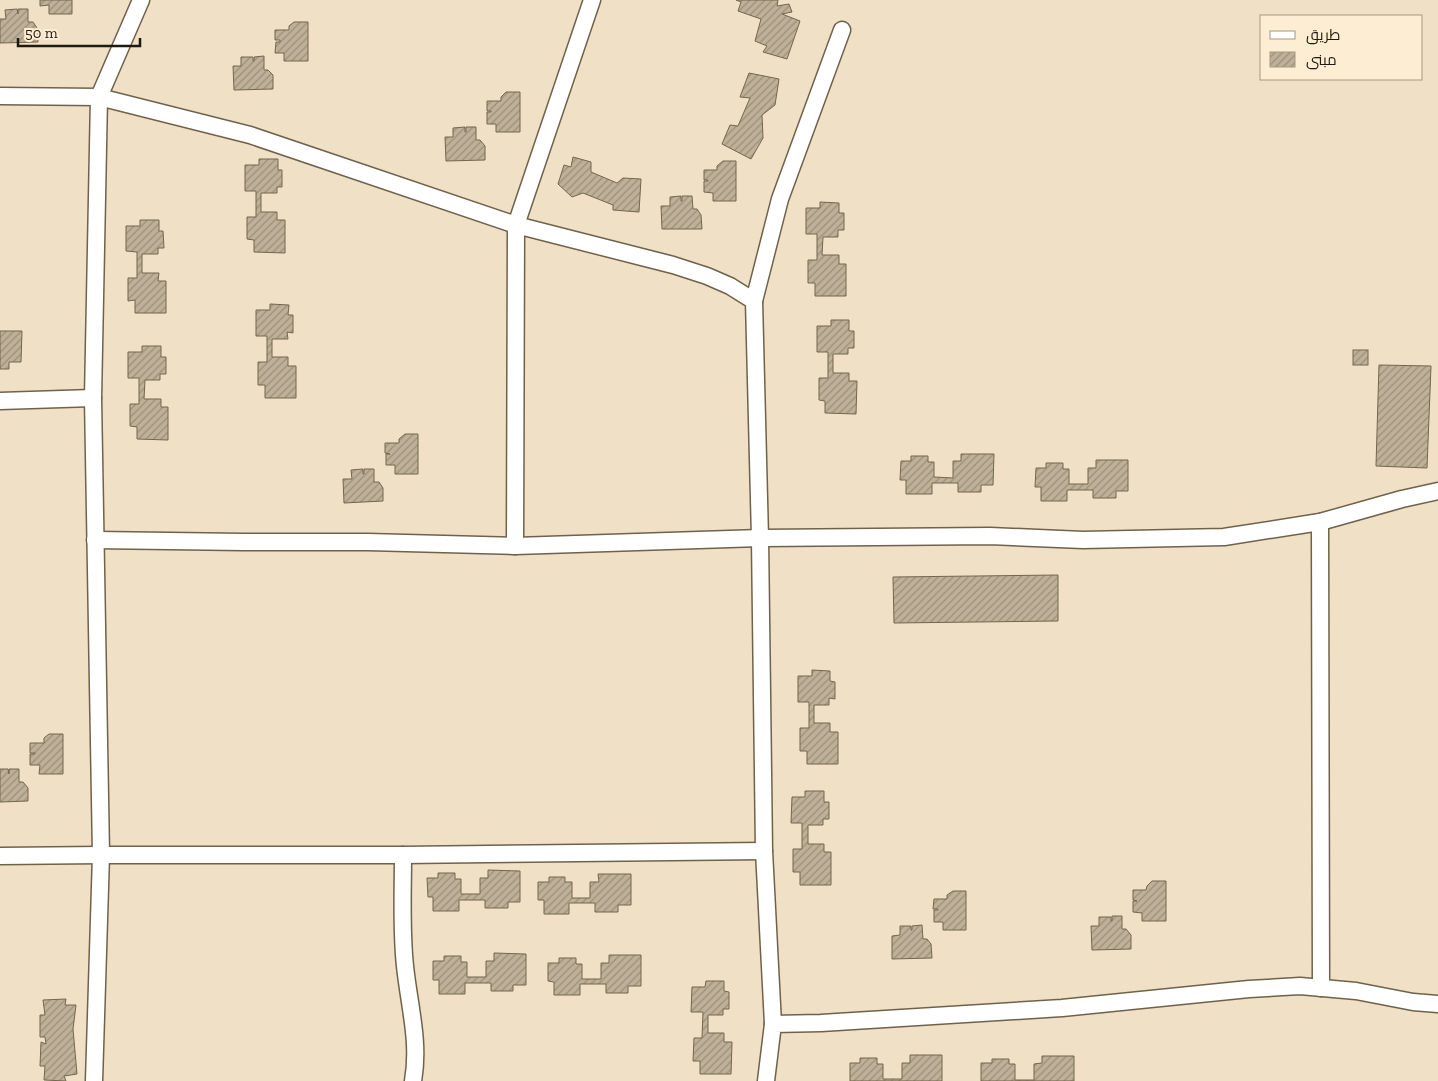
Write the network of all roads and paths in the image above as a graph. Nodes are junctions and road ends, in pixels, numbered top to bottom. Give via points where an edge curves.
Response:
1 (141, 0) edge
2 (592, 0) edge
3 (842, 30) dead end
4 (0, 96) edge
5 (99, 97) junction
6 (516, 225) junction
7 (754, 301) junction
8 (93, 398) junction
9 (0, 401) edge
10 (1438, 491) edge
11 (1320, 522) junction
12 (760, 538) junction
13 (95, 540) junction
14 (514, 546) junction
15 (764, 852) junction
16 (101, 854) junction
17 (403, 855) junction
18 (0, 856) edge
19 (1321, 988) junction
20 (1438, 1004) edge
21 (773, 1024) junction
22 (94, 1081) edge
23 (413, 1081) edge
24 (766, 1081) edge

1 - 5 street
2 - 6 street
3 - 7 street via 780,199
4 - 5 street
5 - 6 street via 250,136
5 - 8 street
6 - 7 street via 707,276
6 - 14 street
7 - 12 street
8 - 9 street
8 - 13 street
10 - 11 street
11 - 12 street via 1224,537 1083,540 990,536
11 - 19 street
12 - 14 street
12 - 15 street
13 - 14 street
13 - 16 street
15 - 17 street
15 - 21 street
16 - 17 street
16 - 18 street
16 - 22 street
17 - 23 street via 402,938 414,1026 416,1068
19 - 20 street
19 - 21 street via 1249,989 1062,1008
21 - 24 street

